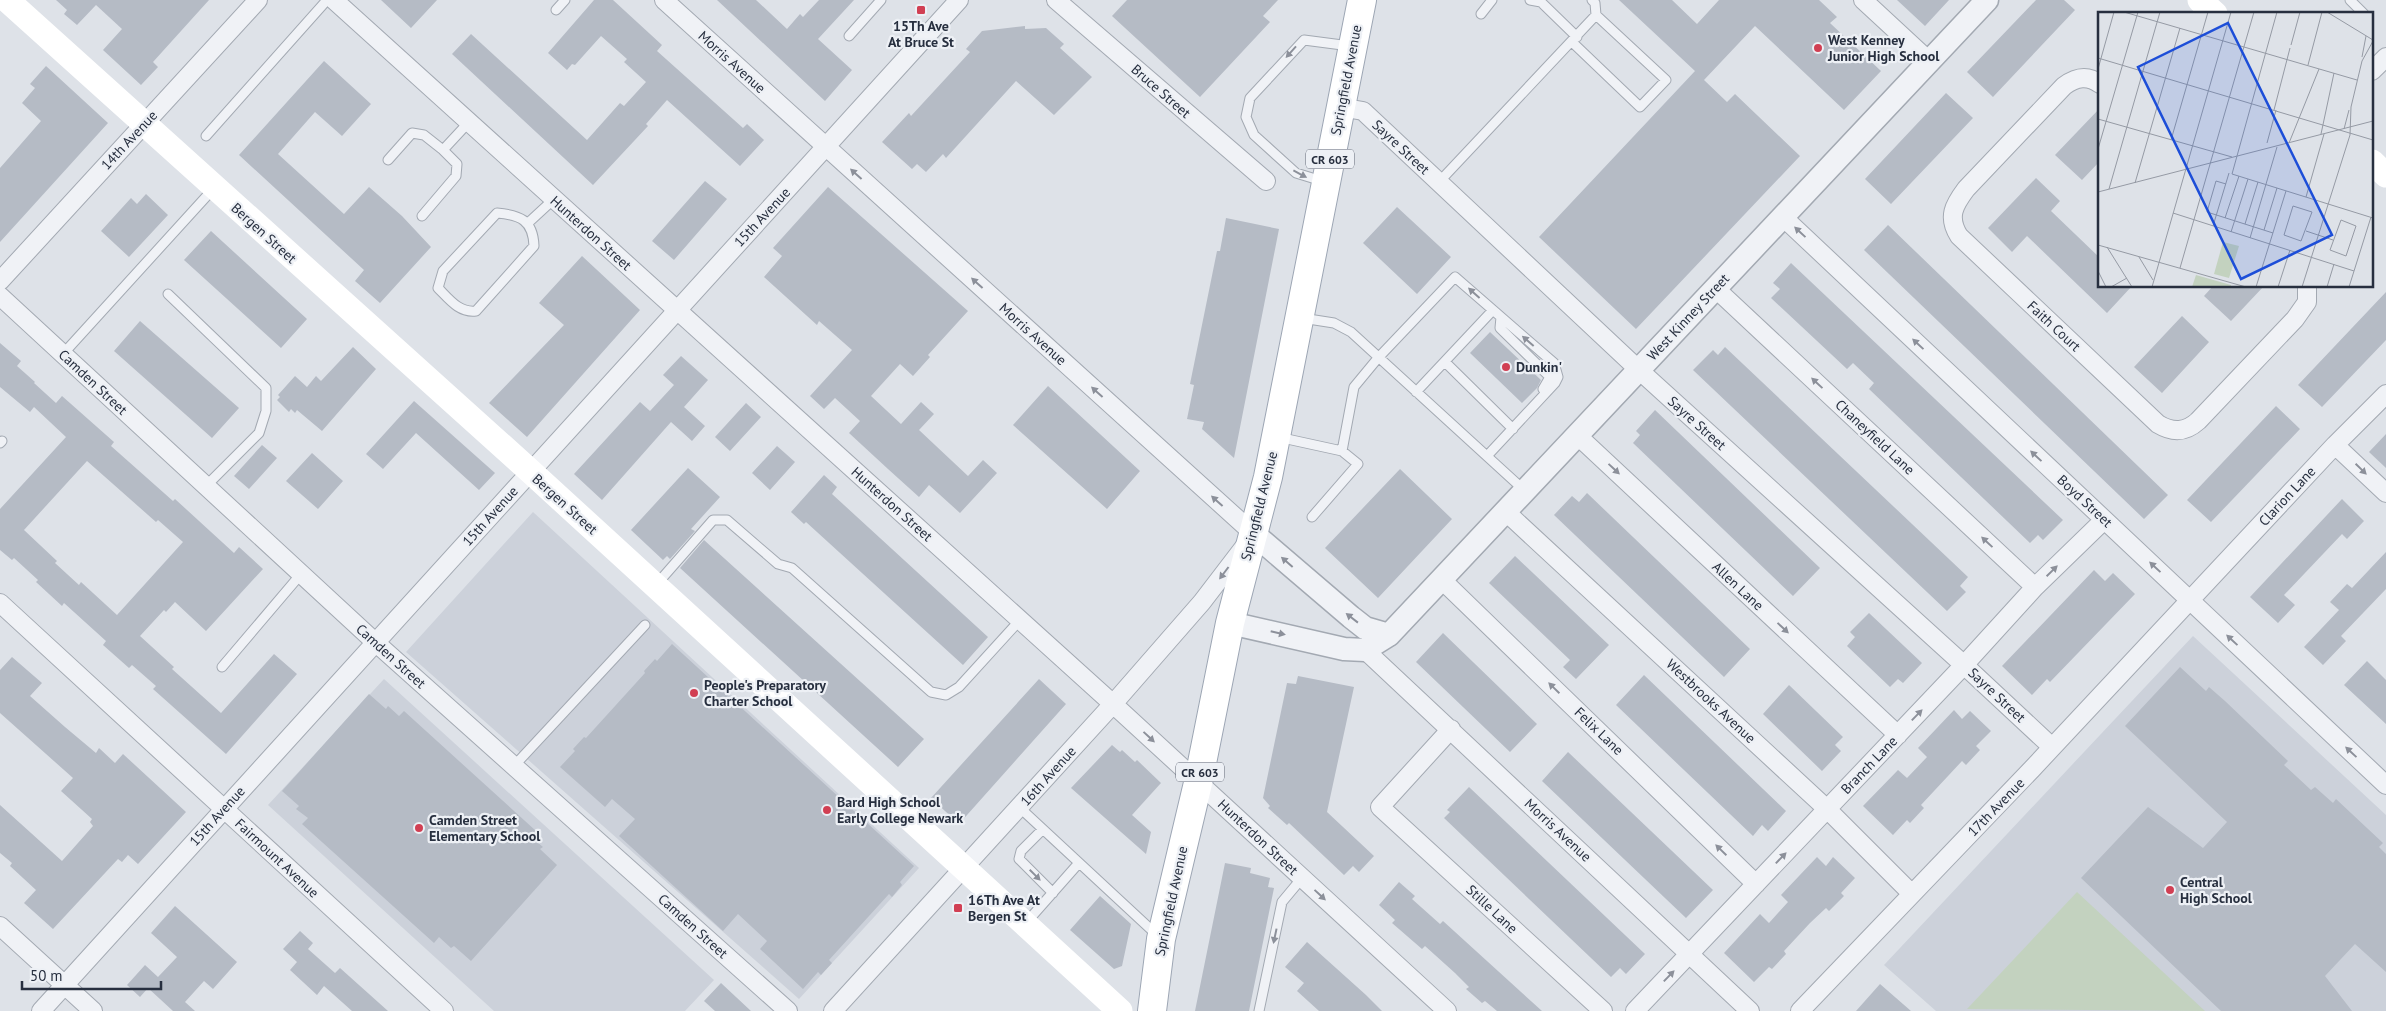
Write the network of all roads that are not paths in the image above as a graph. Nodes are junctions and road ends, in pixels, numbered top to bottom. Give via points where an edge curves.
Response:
1 (7, 0) edge
2 (258, 0) edge
3 (326, 0) edge
4 (334, 0) edge
5 (565, 0) edge
6 (664, 0) edge
7 (881, 0) edge
8 (959, 0) edge
9 (1056, 0) edge
10 (1362, 0) edge
11 (1492, 0) edge
12 (1530, 0) edge
13 (1592, 0) edge
14 (1863, 0) edge
15 (1987, 0) edge
16 (2200, 0) edge
17 (2350, 0) edge
18 (556, 10) dead end
19 (2213, 12) edge
20 (2362, 12) edge
21 (1481, 14) dead end
22 (1596, 15) junction
23 (849, 36) dead end
24 (1574, 39) junction
25 (1352, 46) junction
26 (2386, 57) edge
27 (1929, 61) junction
28 (2374, 69) edge
29 (2098, 83) edge
30 (1340, 107) junction
31 (469, 122) junction
32 (143, 124) junction
33 (206, 136) dead end
34 (826, 147) junction
35 (443, 150) junction
36 (388, 160) dead end
37 (2374, 164) edge
38 (2386, 175) edge
39 (1266, 181) dead end
40 (1326, 182) junction
41 (1438, 182) junction
42 (214, 188) junction
43 (554, 199) junction
44 (422, 216) dead end
45 (1783, 216) junction
46 (528, 223) junction
47 (0, 281) edge
48 (1715, 288) junction
49 (2307, 288) edge
50 (168, 294) dead end
51 (0, 296) edge
52 (676, 310) junction
53 (1493, 310) junction
54 (1299, 317) junction
55 (63, 354) junction
56 (1378, 358) junction
57 (1445, 362) junction
58 (1639, 370) junction
59 (1416, 392) junction
60 (2386, 394) edge
61 (1513, 429) junction
62 (1276, 436) junction
63 (1578, 436) junction
64 (2335, 445) junction
65 (1342, 451) junction
66 (1487, 456) junction
67 (530, 471) junction
68 (206, 486) junction
69 (1525, 491) junction
70 (2386, 493) edge
71 (1506, 512) junction
72 (1312, 517) dead end
73 (2104, 520) junction
74 (1254, 534) junction
75 (301, 574) junction
76 (1442, 579) junction
77 (655, 586) junction
78 (2035, 587) junction
79 (2190, 601) junction
80 (0, 603) edge
81 (1020, 620) junction
82 (1230, 623) junction
83 (645, 626) dead end
84 (1389, 635) junction
85 (375, 642) junction
86 (1365, 650) junction
87 (1964, 665) junction
88 (222, 667) dead end
89 (1113, 704) junction
90 (1451, 729) junction
91 (1898, 735) junction
92 (2052, 747) junction
93 (514, 766) junction
94 (1198, 783) junction
95 (2386, 785) edge
96 (1019, 807) junction
97 (224, 809) junction
98 (1827, 809) junction
99 (1042, 830) junction
100 (1078, 864) junction
101 (964, 869) junction
102 (1302, 878) junction
103 (1756, 884) junction
104 (1053, 893) junction
105 (1912, 894) junction
106 (1025, 924) junction
107 (0, 926) edge
108 (1161, 940) junction
109 (1690, 954) junction
110 (64, 985) junction
111 (41, 1011) edge
112 (92, 1011) edge
113 (444, 1011) edge
114 (788, 1011) edge
115 (834, 1011) edge
116 (1120, 1011) edge
117 (1152, 1011) edge
118 (1259, 1011) edge
119 (1446, 1011) edge
120 (1603, 1011) edge
121 (1635, 1011) edge
122 (1750, 1011) edge
123 (1800, 1011) edge

1 - 32 main road, Bergen Street
2 - 32 street, 14th Avenue
3 - 33 lane
4 - 31 street, Hunterdon Street
5 - 18 lane
6 - 34 street, Morris Avenue
7 - 23 lane
8 - 34 street, 15th Avenue
9 - 39 street, Bruce Street
10 - 25 main road, Springfield Avenue / CR 603
11 - 21 lane
12 - 24 lane via 1541,2
13 - 22 lane
14 - 27 street
15 - 27 street, West Kinney Street
16 - 19 main road
17 - 20 lane
22 - 24 lane
22 - 24 lane via 1666,80 1640,107
24 - 41 lane
25 - 30 main road, Springfield Avenue / CR 603
25 -> 40 lane via 1304,40 1250,98 1246,110 1250,130 1282,161 1296,173
26 - 28 street
27 - 45 street, West Kinney Street
29 - 49 street, Faith Court via 2085,78 2064,86 1966,189 1956,201 1952,216 1959,236 2158,424 2174,431 2186,429 2198,421 2295,319 2307,302
30 - 40 main road, Springfield Avenue / CR 603
30 - 41 street, Sayre Street via 1363,111
31 - 35 lane
31 - 43 street, Hunterdon Street
32 - 42 main road, Bergen Street
32 - 47 street, 14th Avenue
34 - 52 street, 15th Avenue
74 -> 34 street, Morris Avenue
35 - 36 lane via 424,135 412,133
35 - 44 lane via 457,164 456,176
37 - 38 main road
40 - 54 main road, Springfield Avenue / CR 603
41 - 58 street, Sayre Street
42 - 55 lane
42 - 67 main road, Bergen Street
43 - 46 lane
43 - 52 street, Hunterdon Street
45 - 48 street, West Kinney Street
73 -> 45 street, Boyd Street
46 - 46 lane via 514,215 497,213 442,271 438,288 458,308 476,311 534,246
48 - 58 street, West Kinney Street
78 -> 48 street, Chaneyfield Lane
50 - 68 lane via 266,388 266,411 259,433
51 - 55 street, Camden Street
52 - 67 street, 15th Avenue
52 - 81 street, Hunterdon Street
53 -> 56 lane via 1455,277
53 - 57 lane
61 -> 53 lane via 1555,383 1557,371 1554,364
54 - 56 lane via 1334,323 1351,332
54 - 62 main road, Springfield Avenue / CR 603
55 - 68 street, Camden Street
56 - 59 lane
56 - 65 lane via 1354,387
57 - 59 lane
57 - 61 lane
58 - 63 street, West Kinney Street
58 - 87 street, Sayre Street
59 - 66 lane
60 - 64 street, Clarion Lane
61 - 66 lane
62 - 65 lane
62 - 74 main road, Springfield Avenue / CR 603
63 - 69 street, West Kinney Street
63 -> 91 street, Allen Lane
64 -> 70 street
64 - 79 street, Clarion Lane
65 - 72 lane via 1358,464
66 - 69 lane
67 - 77 main road, Bergen Street
67 - 85 street, 15th Avenue
68 - 75 street, Camden Street
69 - 71 street, West Kinney Street
71 - 76 street, West Kinney Street
71 - 98 street, Westbrooks Avenue
78 -> 73 street, Branch Lane
79 -> 73 street, Boyd Street
74 - 82 main road, Springfield Avenue / CR 603
84 -> 74 street, Morris Avenue via 1366,628 1351,617
74 -> 89 street, 16th Avenue via 1202,602
75 - 85 street, Camden Street
75 - 88 lane
76 - 84 street, West Kinney Street
103 -> 76 street, Felix Lane
77 - 81 lane via 712,520 726,520 778,564 792,568 931,692 946,695 959,687
77 - 101 main road, Bergen Street
78 - 87 street, Branch Lane
79 - 92 street, 17th Avenue
95 -> 79 street, Boyd Street
80 - 97 street, Fairmount Avenue
81 - 89 street, Hunterdon Street
82 -> 86 street via 1344,649
82 - 94 main road, Springfield Avenue / CR 603
83 - 93 lane
84 - 86 street
85 - 93 street, Camden Street
85 - 97 street, 15th Avenue
86 - 90 street, Morris Avenue
91 -> 87 street, Branch Lane
87 - 92 street, Sayre Street
89 -> 94 street, Hunterdon Street
89 - 96 street, 16th Avenue
90 - 109 street, Morris Avenue
90 - 120 street, Stille Lane via 1380,806
91 - 98 street, Branch Lane
92 - 105 street, 17th Avenue
93 - 114 street, Camden Street
94 - 102 street, Hunterdon Street
94 - 108 main road, Springfield Avenue / CR 603
96 - 99 lane
96 - 101 street, 16th Avenue
97 - 110 street, 15th Avenue
97 - 113 street, Fairmount Avenue
103 -> 98 street, Branch Lane
98 - 105 street, Westbrooks Avenue
99 - 100 lane
99 -> 104 lane via 1021,851 1019,859
100 - 104 lane
100 - 108 lane
101 - 106 main road, Bergen Street
101 - 115 street, 16th Avenue
102 -> 118 lane via 1282,902
102 -> 119 street, Hunterdon Street
103 - 109 street, Branch Lane
104 - 106 lane
105 - 123 street, 17th Avenue
106 - 116 main road, Bergen Street
107 - 110 street
108 - 117 main road, Springfield Avenue / CR 603
121 -> 109 street, Branch Lane
109 - 122 street, Morris Avenue
110 - 111 street, 15th Avenue
110 - 112 street

